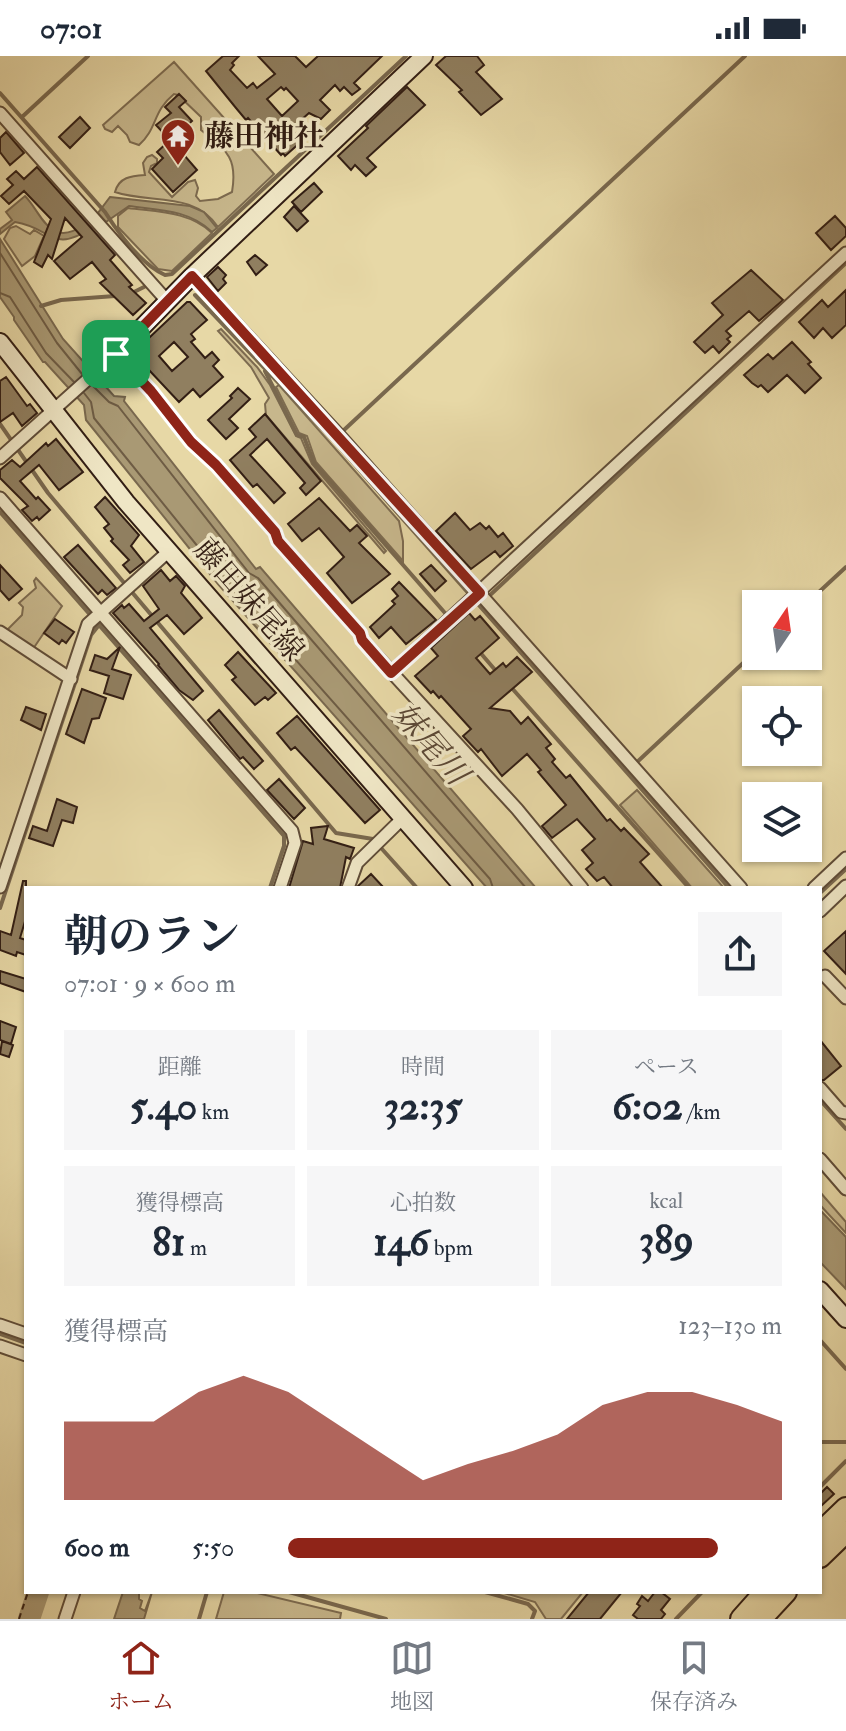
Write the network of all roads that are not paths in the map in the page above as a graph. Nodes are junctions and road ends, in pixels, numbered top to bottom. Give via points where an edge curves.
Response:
1 (424, 56) edge
2 (0, 113) edge
3 (846, 253) edge
4 (192, 276) junction
5 (168, 302) junction
6 (0, 342) edge
7 (116, 354) junction
8 (53, 410) junction
9 (5, 453) edge
10 (0, 498) edge
11 (169, 551) junction
12 (479, 597) junction
13 (95, 617) junction
14 (0, 632) edge
15 (391, 673) junction
16 (71, 679) junction
17 (403, 818) junction
18 (846, 858) edge
19 (281, 886) edge
20 (349, 886) edge
21 (462, 886) edge
22 (580, 886) edge
23 (739, 886) edge
24 (816, 886) edge
25 (846, 886) edge
26 (0, 887) edge
27 (822, 909) edge
28 (822, 976) edge
29 (846, 998) edge
30 (822, 1090) edge
31 (846, 1113) edge
32 (822, 1161) edge
33 (846, 1189) edge
34 (822, 1292) edge
35 (846, 1319) edge
36 (0, 1325) edge
37 (24, 1333) edge
38 (0, 1346) edge
39 (24, 1354) edge
40 (846, 1508) edge
41 (827, 1538) edge
42 (73, 1594) edge
43 (763, 1594) edge
44 (784, 1594) edge
45 (65, 1619) edge
46 (741, 1619) edge
47 (761, 1619) edge

1 - 4 main road
2 - 5 street
3 - 12 street
4 - 5 main road
4 - 12 street
5 - 7 main road
6 - 8 main road, 藤田妹尾線
7 - 8 street
7 - 15 street via 275,532
8 - 9 street
8 - 11 main road, 藤田妹尾線
10 - 13 street
11 - 13 street
11 - 17 main road, 藤田妹尾線
12 - 15 street
12 - 23 street
13 - 16 street
13 - 19 street via 292,831 295,843
14 - 16 street
15 - 22 street
16 - 26 street
17 - 20 street via 355,866
17 - 21 main road, 藤田妹尾線
18 - 24 street
25 - 27 street
28 - 29 street
30 - 31 street
32 - 33 street
34 - 35 main road
36 - 37 street
38 - 39 street
40 - 41 highway
42 - 45 street
43 - 46 highway
44 - 47 highway

